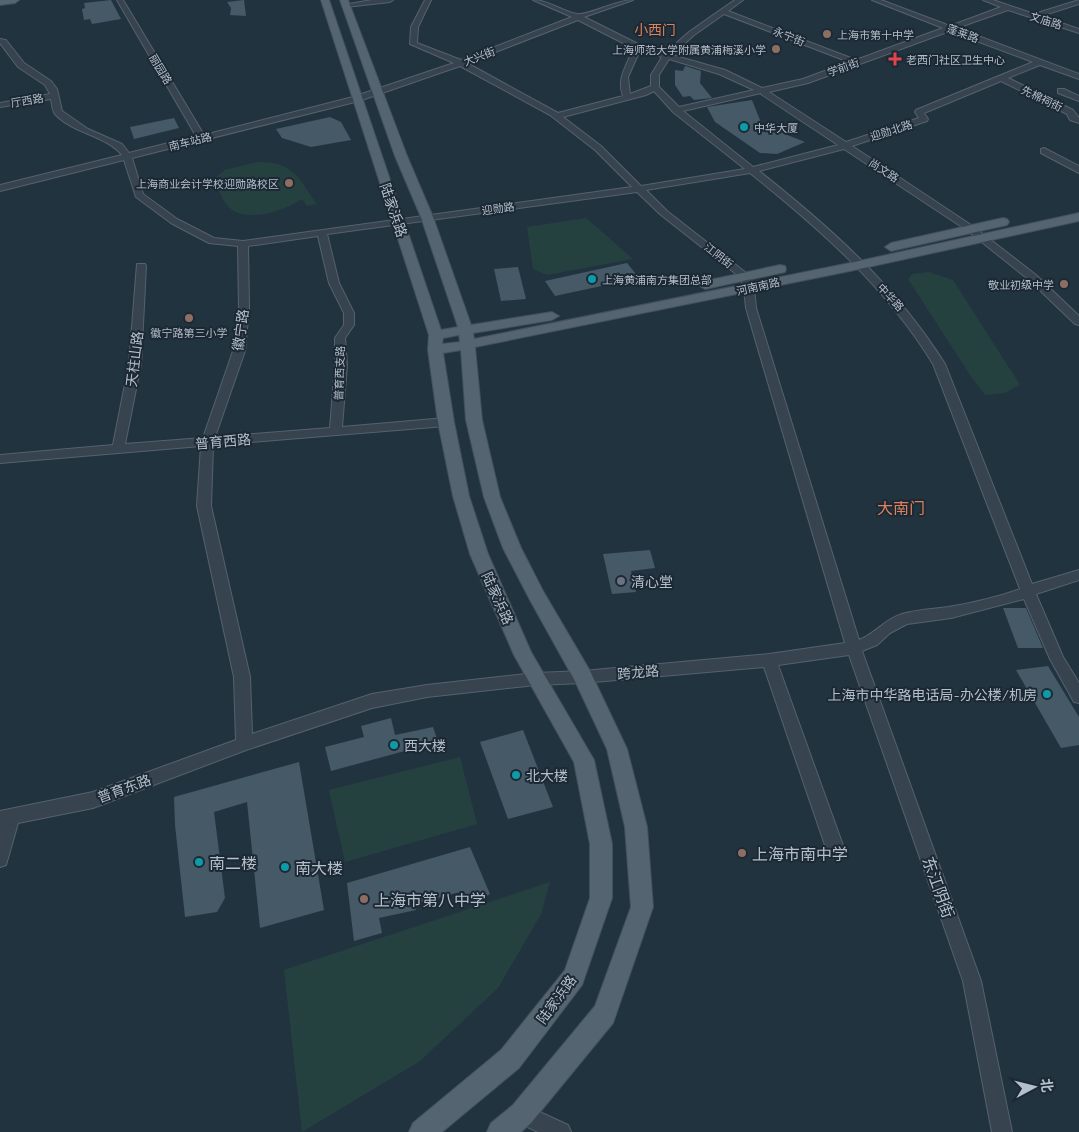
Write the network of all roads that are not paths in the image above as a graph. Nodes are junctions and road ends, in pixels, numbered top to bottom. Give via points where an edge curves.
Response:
1 (15, 0) edge
2 (120, 0) edge
3 (325, 0) edge
4 (390, 0) edge
5 (428, 0) edge
6 (536, 0) edge
7 (630, 0) edge
8 (740, 0) edge
9 (875, 0) edge
10 (986, 0) edge
11 (0, 2) edge
12 (1079, 2) edge
13 (345, 3) edge
14 (1006, 8) junction
15 (723, 12) junction
16 (1034, 16) junction
17 (578, 17) junction
18 (949, 28) junction
19 (1079, 31) edge
20 (0, 41) edge
21 (637, 47) junction
22 (666, 56) junction
23 (855, 62) junction
24 (1040, 62) junction
25 (461, 63) junction
26 (1079, 76) edge
27 (1001, 78) junction
28 (655, 87) junction
29 (1061, 91) dead end
30 (764, 92) junction
31 (379, 93) junction
32 (54, 96) junction
33 (627, 97) junction
34 (356, 99) junction
35 (1079, 99) edge
36 (0, 105) edge
37 (676, 110) junction
38 (557, 116) junction
39 (1079, 121) edge
40 (202, 139) junction
41 (844, 146) junction
42 (1044, 151) dead end
43 (127, 156) junction
44 (752, 170) junction
45 (1079, 170) edge
46 (0, 188) edge
47 (638, 189) junction
48 (1079, 206) edge
49 (1079, 217) edge
50 (427, 218) junction
51 (398, 221) junction
52 (971, 229) junction
53 (322, 233) junction
54 (983, 239) junction
55 (243, 244) junction
56 (854, 260) junction
57 (141, 266) dead end
58 (747, 282) junction
59 (1079, 322) edge
60 (467, 338) junction
61 (436, 343) junction
62 (446, 422) junction
63 (336, 432) junction
64 (207, 443) junction
65 (118, 450) junction
66 (0, 459) edge
67 (1079, 575) edge
68 (1028, 591) junction
69 (854, 648) junction
70 (769, 660) junction
71 (584, 677) junction
72 (536, 679) junction
73 (1079, 697) edge
74 (244, 744) junction
75 (6, 819) edge
76 (836, 851) dead end
77 (0, 860) edge
78 (522, 1114) junction
79 (422, 1132) edge
80 (500, 1132) edge
81 (561, 1132) edge
82 (1002, 1132) edge

1 - 11 main road
2 - 40 street, 丽园路
3 - 34 main road, 陆家浜路
4 - 13 street
5 - 25 street, 江阴街 via 415,24 414,44
6 - 17 street, 尚文路
7 - 17 street, 大兴街
8 - 15 street
9 - 18 street, 蓬莱路
10 - 14 street, 文庙路
12 - 16 street
13 - 31 main road, 陆家浜路
14 - 16 street, 文庙路
14 - 18 street, 学前街
15 - 22 street
15 - 23 street, 永宁街
16 - 19 street, 文庙路
17 - 21 street, 尚文路
17 - 25 street, 大兴街
18 - 23 street, 学前街
18 - 24 street, 蓬莱路
20 - 32 street via 21,65 48,83
21 - 22 street, 尚文路
21 - 33 street via 624,72
22 - 28 street via 655,75
22 - 30 street, 尚文路 via 722,72
23 - 30 street, 学前街 via 806,81
24 - 26 street, 蓬莱路
24 - 27 street, 迎勋北路
25 - 31 street, 大兴街
25 - 38 street, 江阴街
27 - 39 street, 先棉祠街 via 1070,112
27 - 41 street, 迎勋北路 via 919,112 924,119
28 - 33 street
28 - 37 street, 中华路
29 - 35 street
30 - 37 street, 学前街
30 - 41 street, 尚文路
31 - 34 street, 南车站路
31 - 50 main road, 陆家浜路
32 - 36 street, 厅西路
32 - 43 street via 58,112 85,131 119,146
33 - 38 street
34 - 40 street, 南车站路
34 - 51 main road, 陆家浜路
37 - 44 street, 中华路
38 - 47 street, 江阴街 via 598,148
40 - 43 street, 南车站路
41 - 44 street, 迎勋北路
41 - 52 street, 尚文路
42 - 45 street
43 - 46 street, 南车站路
43 - 55 street via 139,195 174,221 212,241
44 - 47 street, 迎勋路
44 - 56 street, 中华路 via 787,197
47 - 50 street, 迎勋路
47 - 58 street, 江阴街
48 - 52 main road, 河南南路
49 - 54 main road, 河南南路
50 - 51 street, 迎勋路
50 - 60 main road, 陆家浜路
51 - 53 street, 迎勋路
51 - 61 main road, 陆家浜路
52 - 54 street, 尚文路
52 - 56 main road, 河南南路
53 - 55 street, 迎勋路
53 - 63 street, 普育西支路 via 334,283 349,313 349,324 340,338
54 - 56 main road, 河南南路 via 933,251
54 - 59 street, 尚文路 via 1032,278
55 - 64 street, 徽宁路 via 244,308 239,351
56 - 58 main road, 河南南路
56 - 68 street, 中华路 via 901,307 939,364
57 - 65 street, 天柱山路 via 135,364
58 - 60 main road, 河南南路
58 - 69 street via 751,308
60 - 61 main road, 河南南路
60 - 71 main road, 陆家浜路 via 474,420 492,497 512,548 536,595
61 - 62 main road, 陆家浜路
62 - 63 street, 普育西路
62 - 72 main road, 陆家浜路 via 461,496 478,554
63 - 64 street, 普育西路
64 - 65 street, 普育西路
64 - 74 street, 徽宁路 via 204,506 242,678
65 - 66 street, 普育西路
67 - 68 street, 跨龙路
68 - 69 street, 跨龙路 via 951,612 904,619 885,629 872,641
68 - 73 street, 中华路 via 1057,659
69 - 70 street, 跨龙路
69 - 82 street, 东江阴街 via 972,981
70 - 71 street, 跨龙路
70 - 76 street
71 - 72 street, 跨龙路
71 - 78 main road, 陆家浜路 via 618,749 636,827 642,907 604,1014
72 - 74 street, 跨龙路 via 372,701
72 - 79 main road, 陆家浜路 via 584,760 601,844 602,898 574,977 568,985 510,1059
74 - 75 street, 普育东路 via 92,800
75 - 77 street
78 - 80 main road, 陆家浜路
78 - 81 street

